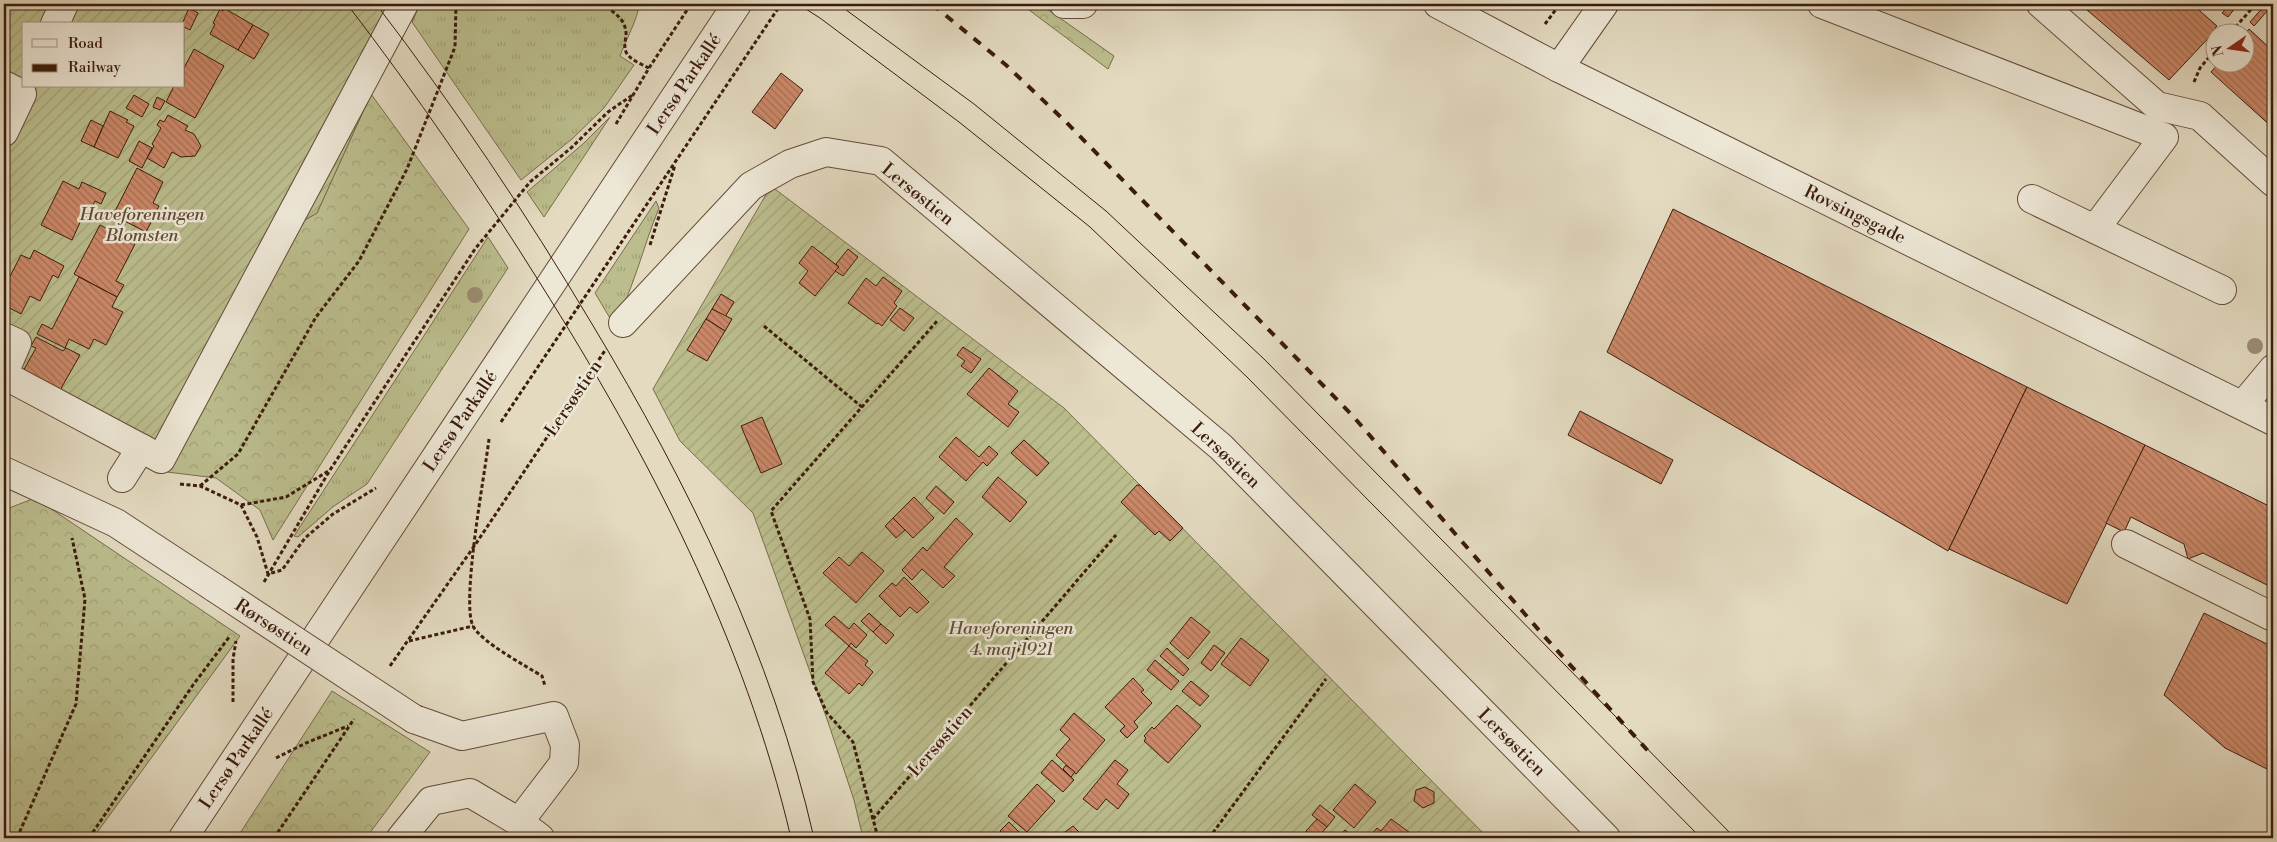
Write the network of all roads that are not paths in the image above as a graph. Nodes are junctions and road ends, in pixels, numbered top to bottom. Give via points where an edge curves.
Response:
1 (64, 4) edge
2 (404, 4) edge
3 (737, 4) edge
4 (1064, 4) edge
5 (1084, 4) edge
6 (1438, 4) edge
7 (1604, 4) edge
8 (1822, 4) edge
9 (2041, 4) edge
10 (56, 22) edge
11 (1559, 68) junction
12 (17, 89) edge
13 (2180, 112) junction
14 (4, 132) edge
15 (2164, 137) junction
16 (2273, 182) edge
17 (2032, 199) dead end
18 (2095, 229) junction
19 (2222, 290) dead end
20 (624, 323) road end
21 (4, 336) edge
22 (2273, 369) edge
23 (4, 374) edge
24 (2243, 405) junction
25 (2273, 421) edge
26 (141, 448) junction
27 (4, 471) edge
28 (122, 478) dead end
29 (2126, 544) dead end
30 (2273, 617) edge
31 (529, 830) edge
32 (183, 838) edge
33 (401, 838) edge
34 (1606, 838) edge

1 - 10 street
2 - 26 street via 161,459
3 - 32 street, Lersø Parkallé
4 - 5 street
6 - 11 street, Rovsingsgade
7 - 11 street
8 - 15 street
9 - 13 street via 2157,106
11 - 24 street, Rovsingsgade
12 - 14 street
13 - 15 street
13 - 16 street via 2200,116
15 - 18 street
17 - 18 street
18 - 19 street
20 - 34 street, Lersøstien via 751,186 790,164 826,152 881,161 1221,447
21 - 23 street via 17,343
22 - 24 street
23 - 26 street
24 - 25 street, Rovsingsgade
26 - 28 street
27 - 31 street, Rørsøstien, bridge via 116,522 414,719 462,736 554,716 565,745 564,763
29 - 30 street
31 - 33 street via 470,793 431,801

